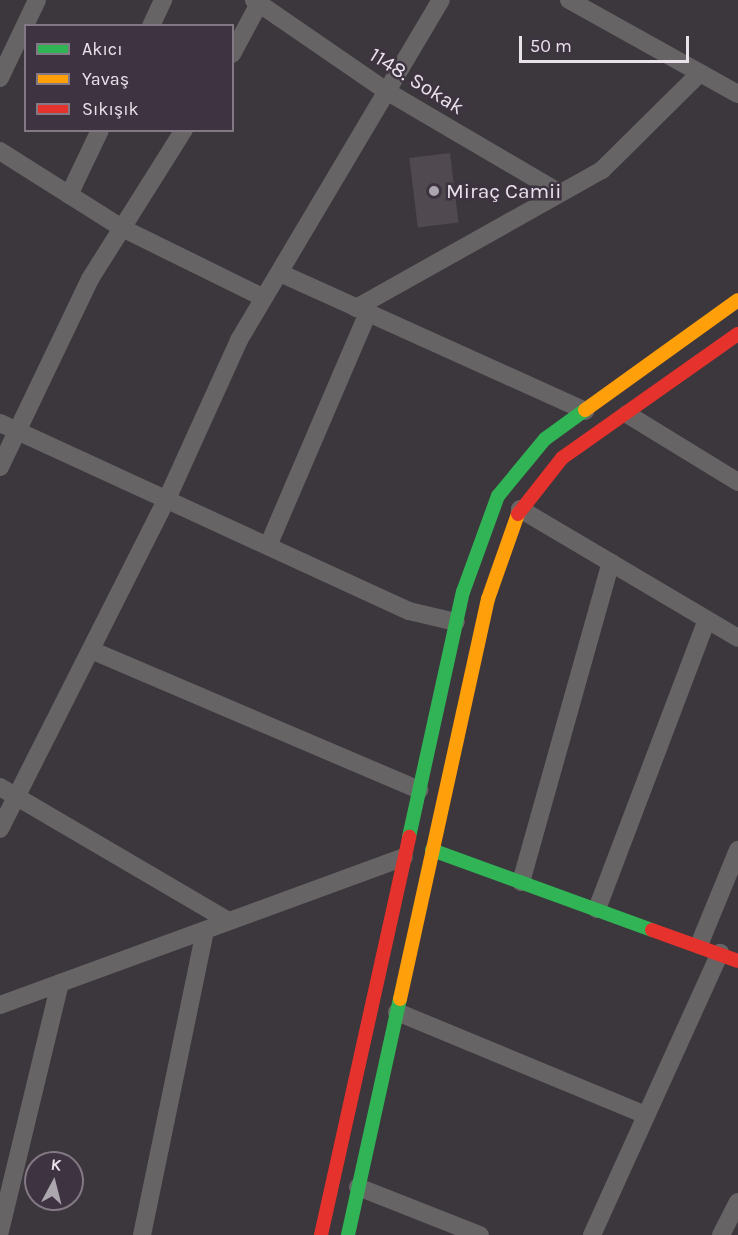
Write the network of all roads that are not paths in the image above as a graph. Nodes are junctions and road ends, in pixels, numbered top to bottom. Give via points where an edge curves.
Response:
1 (37, 0) edge
2 (163, 0) edge
3 (441, 0) edge
4 (569, 0) edge
5 (258, 1) edge
6 (26, 24) edge
7 (152, 24) edge
8 (24, 27) edge
9 (234, 50) edge
10 (700, 73) junction
11 (0, 78) edge
12 (388, 92) junction
13 (738, 94) edge
14 (99, 132) edge
15 (183, 132) edge
16 (0, 151) edge
17 (560, 193) junction
18 (69, 195) junction
19 (122, 228) junction
20 (280, 273) junction
21 (264, 298) junction
22 (738, 300) edge
23 (362, 311) junction
24 (737, 336) edge
25 (585, 411) junction
26 (627, 414) junction
27 (0, 423) edge
28 (18, 431) junction
29 (0, 467) edge
30 (738, 482) edge
31 (167, 499) junction
32 (520, 509) junction
33 (268, 546) junction
34 (611, 562) junction
35 (707, 620) junction
36 (456, 622) junction
37 (738, 638) edge
38 (91, 650) junction
39 (0, 786) edge
40 (419, 790) junction
41 (17, 794) junction
42 (0, 829) edge
43 (432, 850) junction
44 (738, 850) edge
45 (404, 857) junction
46 (521, 882) junction
47 (597, 909) junction
48 (228, 921) junction
49 (205, 930) junction
50 (699, 945) junction
51 (720, 953) junction
52 (738, 961) edge
53 (60, 983) junction
54 (0, 1005) edge
55 (397, 1012) junction
56 (646, 1115) junction
57 (358, 1187) junction
58 (738, 1202) edge
59 (0, 1231) edge
60 (142, 1235) edge
61 (321, 1235) edge
62 (348, 1235) edge
63 (480, 1235) edge
64 (592, 1235) edge
65 (721, 1235) edge

1 - 6 street
2 - 7 street
3 - 12 street
4 - 10 street
5 - 9 street
5 - 12 street, 1148. Sokak
8 - 11 street
10 - 13 street
10 - 17 street via 602,170
12 - 17 street, 1148. Sokak
12 - 20 street
14 - 18 street
15 - 19 street
16 - 18 street
17 - 23 street
18 - 19 street
19 - 21 street
19 - 28 street via 90,279
20 - 21 street
20 - 23 street
21 - 31 street via 239,340
22 - 25 main road
23 - 25 street
23 - 33 street
24 - 26 main road
25 - 36 main road via 545,439 498,496
26 - 30 street
26 - 32 main road via 562,458
27 - 28 street
28 - 29 street
28 - 31 street
31 - 33 street
31 - 38 street
32 - 34 street
32 - 43 main road via 488,599
33 - 36 street via 409,611
34 - 35 street
34 - 46 street
35 - 37 street
35 - 47 street
36 - 40 main road
38 - 40 street
38 - 41 street
39 - 41 street
40 - 45 main road
41 - 42 street
41 - 48 street
43 - 46 main road
43 - 55 main road
44 - 50 street
45 - 48 street
45 - 61 main road
46 - 47 main road
47 - 50 main road
48 - 49 street
49 - 53 street
49 - 60 street
50 - 51 main road
51 - 52 main road
51 - 56 street
53 - 54 street
53 - 59 street
55 - 56 street
55 - 57 main road
56 - 64 street
57 - 62 main road
57 - 63 street
58 - 65 street

